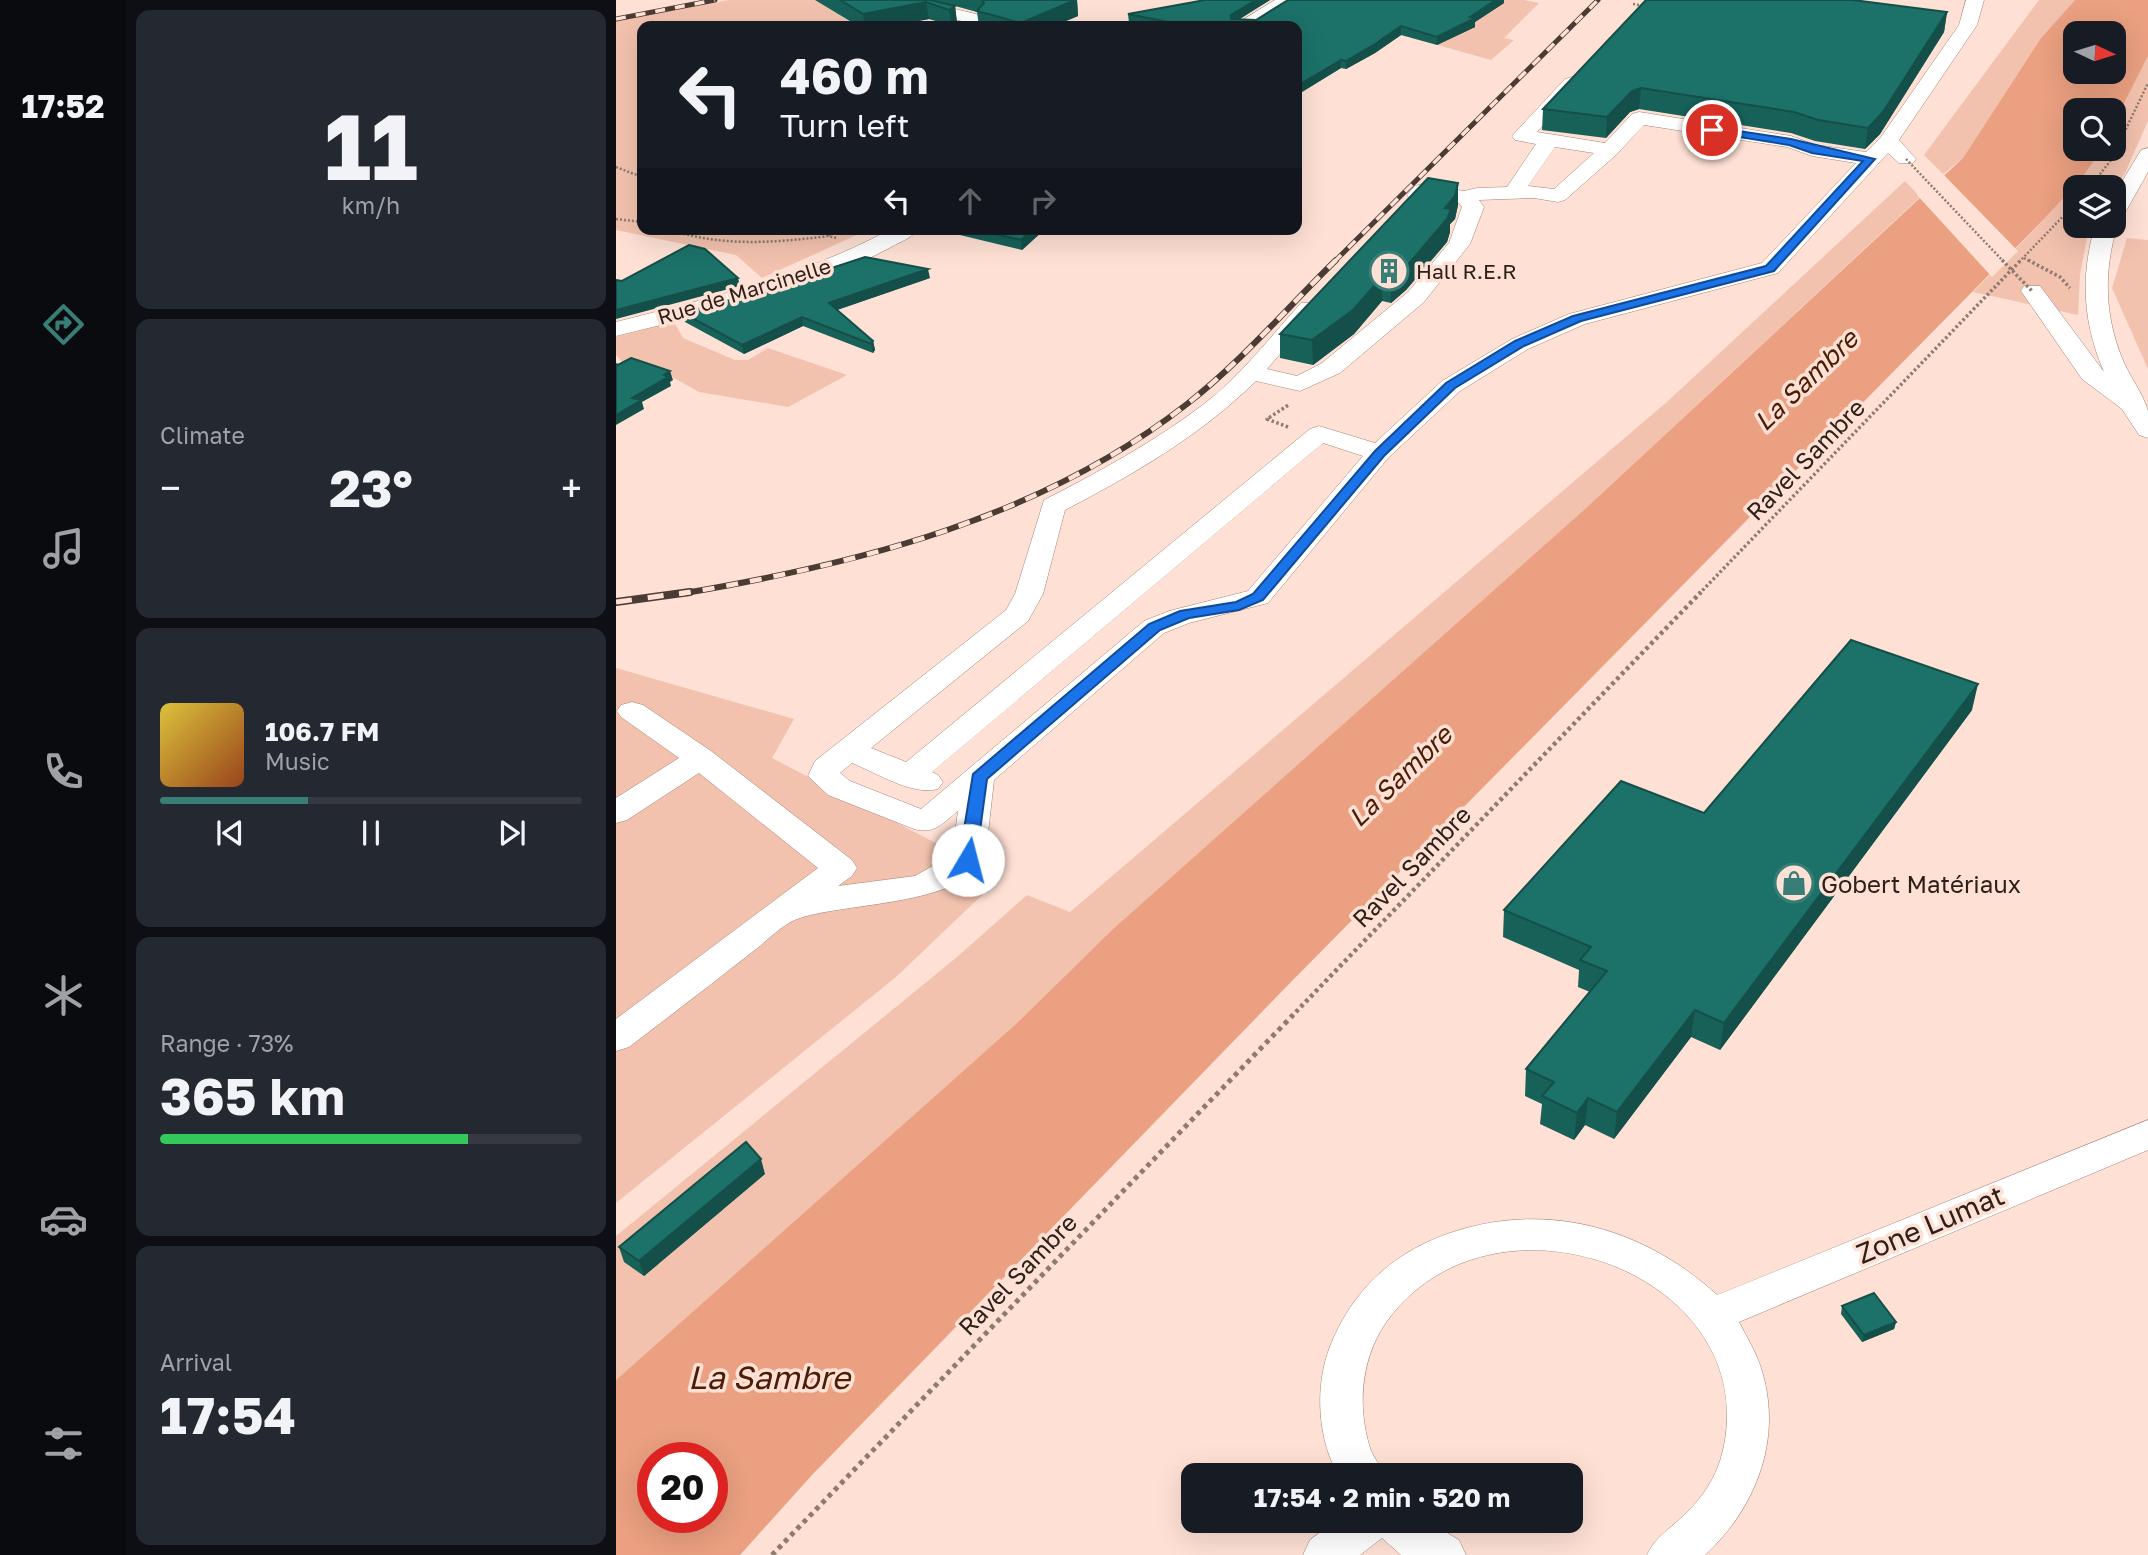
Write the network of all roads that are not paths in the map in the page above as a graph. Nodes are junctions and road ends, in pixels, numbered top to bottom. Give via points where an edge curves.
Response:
1 (897, 0) edge
2 (1288, 0) edge
3 (1985, 2) edge
4 (972, 21) edge
5 (1251, 21) edge
6 (1942, 24) edge
7 (1967, 26) junction
8 (1588, 66) edge
9 (1550, 140) junction
10 (1611, 150) junction
11 (1888, 153) junction
12 (2148, 154) edge
13 (2126, 192) edge
14 (1514, 193) junction
15 (1466, 198) junction
16 (1403, 210) edge
17 (897, 235) edge
18 (2101, 238) edge
19 (1329, 288) edge
20 (2032, 292) road end
21 (616, 329) edge
22 (1251, 373) junction
23 (2130, 403) junction
24 (2148, 430) edge
25 (1379, 453) junction
26 (621, 711) edge
27 (849, 750) junction
28 (700, 758) junction
29 (909, 775) junction
30 (968, 786) junction
31 (616, 813) edge
32 (787, 909) junction
33 (616, 1038) edge
34 (2148, 1133) edge
35 (1712, 1315) junction
36 (1356, 1463) edge
37 (1354, 1533) edge
38 (1408, 1533) edge
39 (1692, 1550) edge
40 (1326, 1555) edge
41 (1443, 1555) edge

1 - 4 street
2 - 5 street
3 - 7 street
6 - 7 street
7 - 11 street
8 - 9 street via 1522,136
9 - 10 street
9 - 14 street
10 - 11 street via 1639,118 1791,142 1812,150
10 - 14 street via 1558,196
11 - 25 street via 1770,268 1597,313 1539,334 1451,386
12 - 13 street
14 - 15 street
15 - 16 street via 1422,190
15 - 22 street via 1473,207 1459,244 1416,297 1331,368 1300,384
17 - 21 street, Rue de Marcinelle via 871,251 760,291
18 - 23 street via 2096,251 2096,317
19 - 22 street
20 - 23 street via 2091,374
22 - 27 street via 1215,408 1160,448 1057,503 1018,615
23 - 24 street
25 - 29 street via 1320,435
25 - 30 street via 1258,597 1239,606 1185,614 1154,627
26 - 28 street
27 - 29 street
27 - 30 street via 826,768 824,776 839,788 925,822
28 - 31 street
28 - 32 street via 840,868
29 - 30 street
30 - 32 street via 968,860 923,886 854,894
32 - 33 street
34 - 35 street, Zone Lumat
35 - 36 street via 1682,1286 1640,1259 1587,1240 1523,1234 1476,1241 1422,1262 1383,1293 1356,1331 1341,1380 1350,1454
35 - 39 street via 1737,1356 1750,1406 1746,1455 1734,1488
37 - 40 street
38 - 41 street

